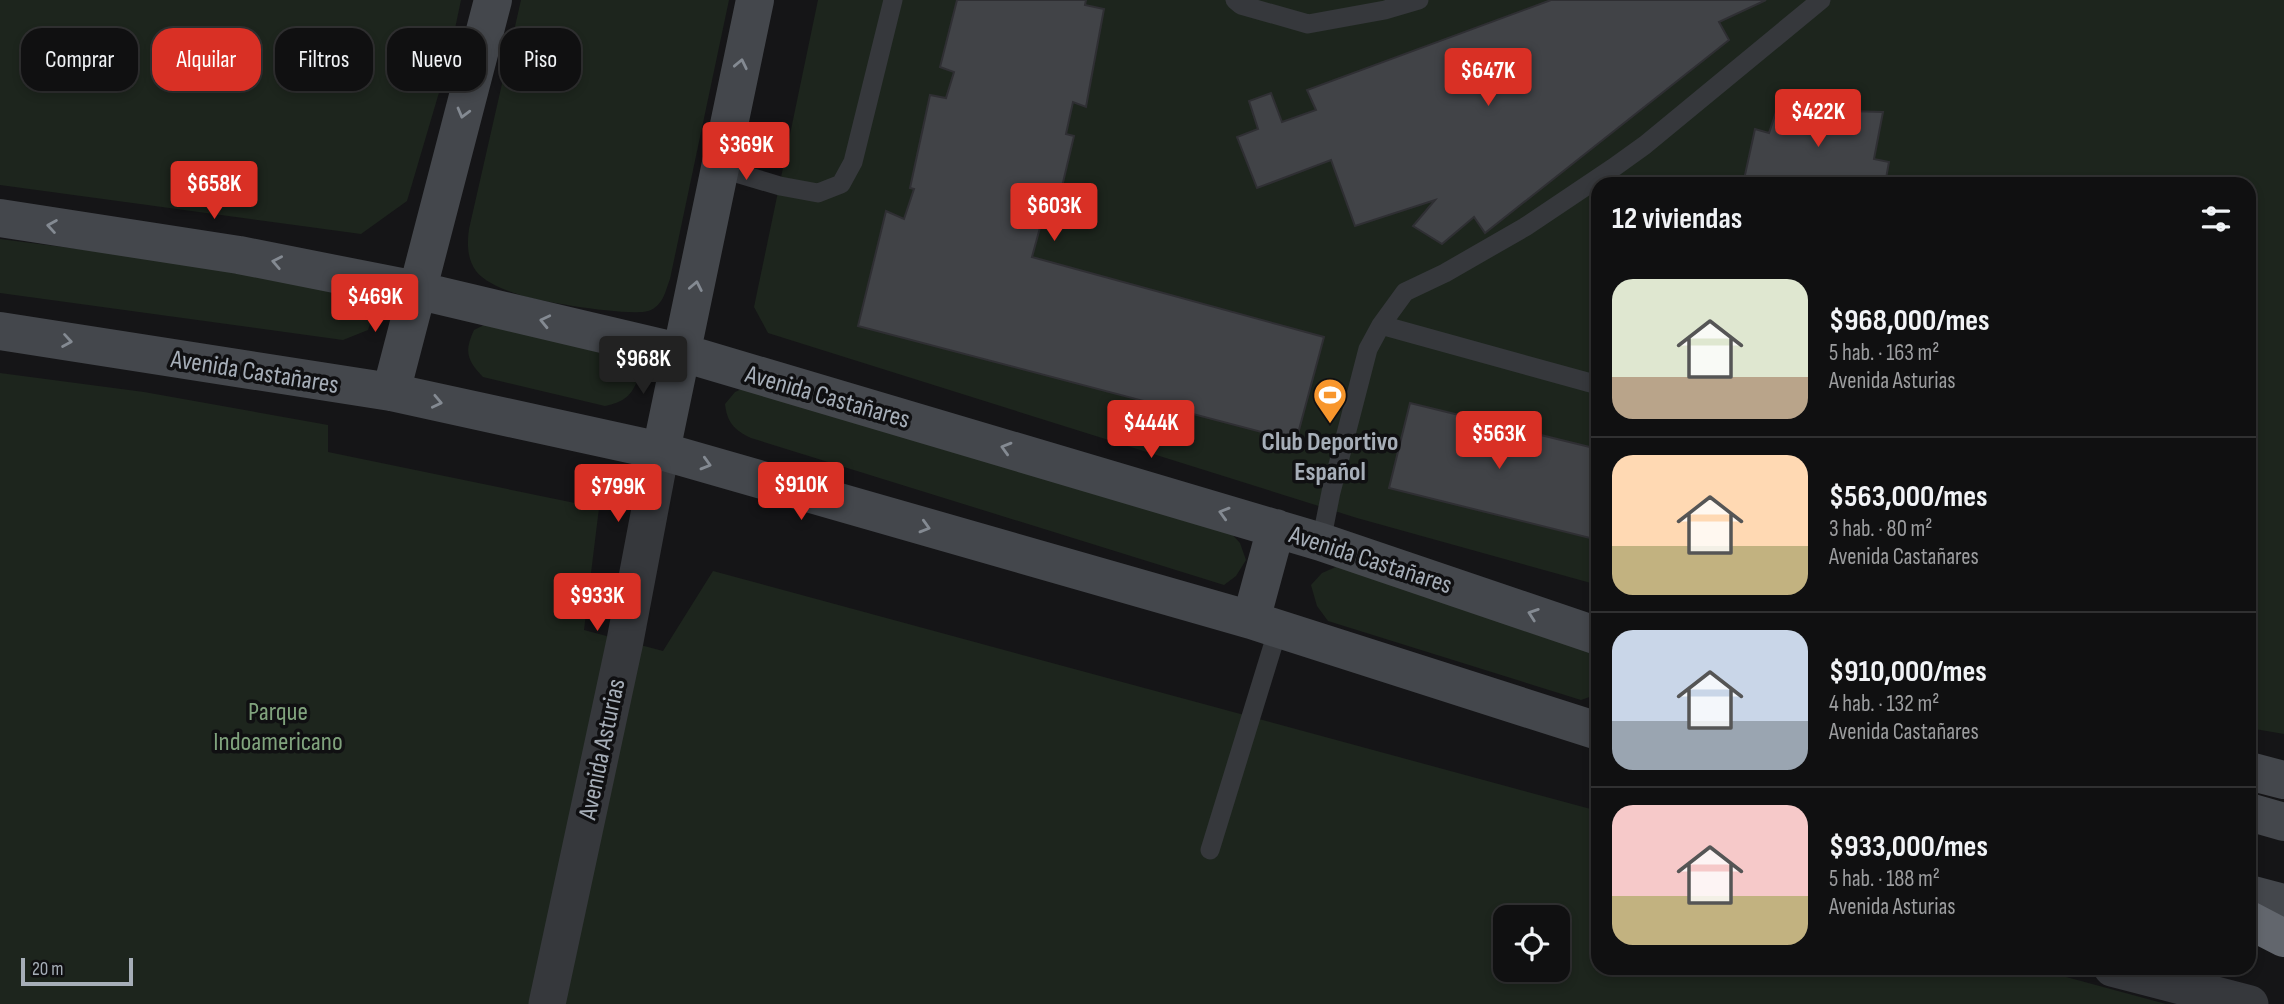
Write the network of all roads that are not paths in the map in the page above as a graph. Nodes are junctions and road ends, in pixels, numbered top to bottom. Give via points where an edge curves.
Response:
1 (493, 0) edge
2 (755, 0) edge
3 (893, 0) edge
4 (1235, 0) edge
5 (1419, 0) edge
6 (1821, 0) edge
7 (719, 168) junction
8 (1600, 177) edge
9 (1591, 183) edge
10 (0, 218) edge
11 (416, 290) junction
12 (1381, 325) junction
13 (0, 331) edge
14 (682, 354) junction
15 (1591, 383) edge
16 (391, 392) junction
17 (661, 451) junction
18 (1276, 528) junction
19 (1321, 542) junction
20 (1265, 625) junction
21 (1591, 634) edge
22 (1591, 729) edge
23 (2256, 773) edge
24 (2284, 780) edge
25 (2256, 815) edge
26 (2284, 822) edge
27 (1210, 850) dead end
28 (2256, 896) edge
29 (2284, 903) edge
30 (2256, 924) edge
31 (2284, 938) edge
32 (2139, 975) edge
33 (547, 1004) edge
34 (2250, 1004) edge

1 -> 11 main road
7 -> 2 main road, Avenida Asturias
3 - 7 lane via 853,162 841,184 818,193
4 - 5 lane via 1308,24
6 - 8 lane
14 -> 7 main road, Avenida Asturias
9 - 12 lane via 1525,228 1405,292
11 -> 10 main road, Avenida Castañares via 239,255
14 -> 11 main road, Avenida Castañares
11 - 16 main road
12 - 15 lane
12 - 19 lane via 1368,349
13 -> 16 main road, Avenida Castañares
14 - 17 main road, Avenida Asturias
18 -> 14 main road, Avenida Castañares
16 -> 17 main road, Avenida Castañares
17 -> 20 main road, Avenida Castañares
17 - 33 street, Avenida Asturias
18 - 19 main road, Avenida Castañares
18 - 20 main road
21 -> 19 main road, Avenida Castañares
20 - 22 main road, Avenida Castañares
20 - 27 lane
23 - 24 main road
25 - 26 main road
28 - 29 main road
30 - 31 highway
32 - 34 street

